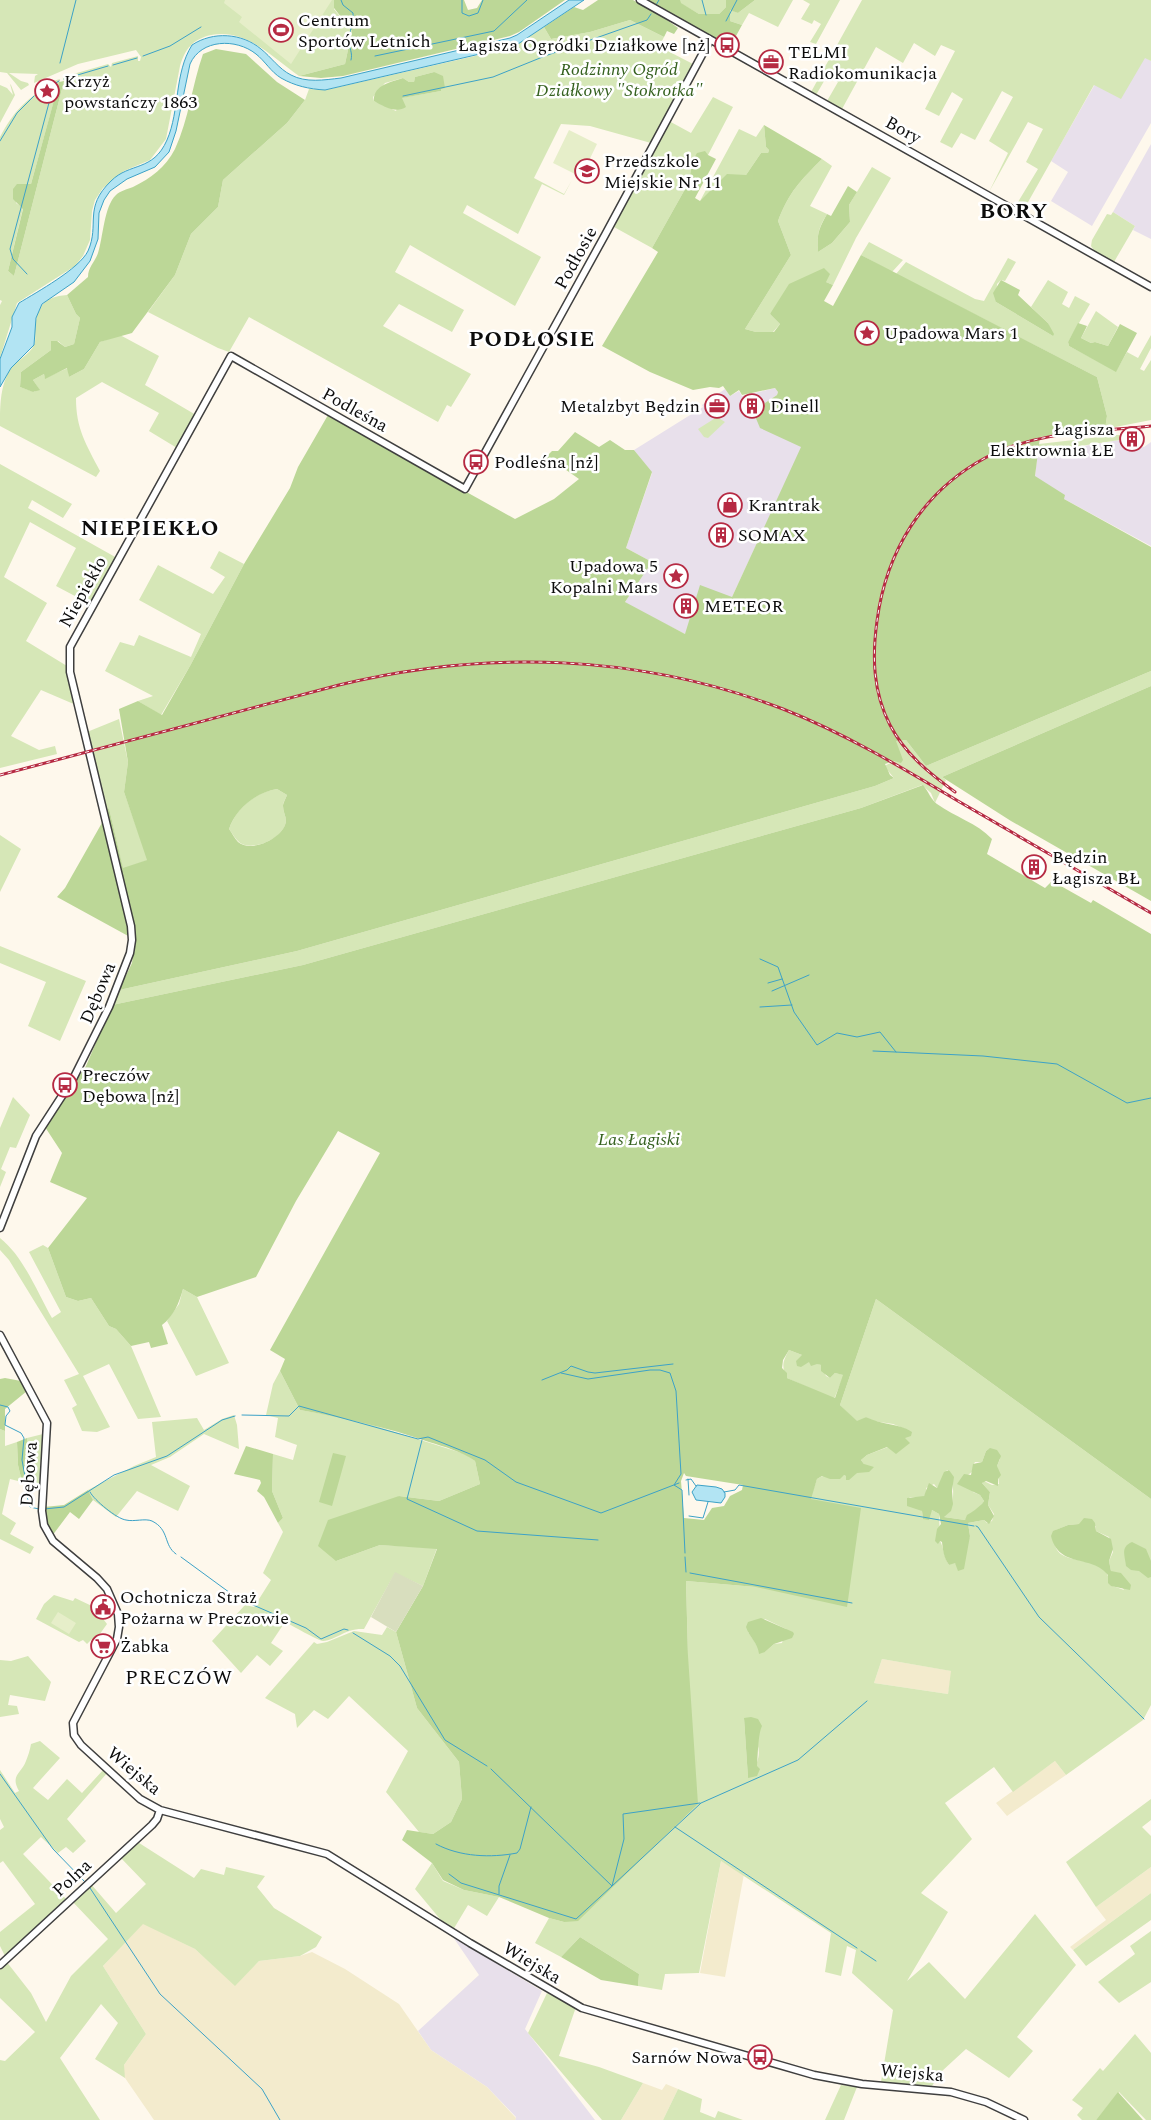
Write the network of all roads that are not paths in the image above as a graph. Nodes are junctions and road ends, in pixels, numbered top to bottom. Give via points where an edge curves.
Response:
1 (640, 0) edge
2 (710, 40) junction
3 (1151, 286) edge
4 (231, 356) joint
5 (465, 489) joint
6 (81, 718) joint
7 (0, 1228) edge
8 (0, 1335) edge
9 (73, 1731) joint
10 (160, 1810) junction
11 (0, 1965) edge
12 (1024, 2120) edge

1 - 2 street, Bory
2 - 3 street, Bory
2 - 5 street, Podłosie
4 - 5 street, Podleśna
4 - 6 street, Niepiekło via 71,644 69,666
6 - 7 street, Dębowa via 131,926 131,949 90,1047 32,1144
8 - 9 street, Dębowa via 47,1423 42,1511 45,1529 53,1541 105,1586 116,1606 119,1627 115,1645 76,1716
9 - 10 street, Wiejska via 81,1745 140,1799
10 - 11 street, Polna via 152,1825
10 - 12 street, Wiejska via 327,1854 582,2008 814,2075 862,2084 951,2092 997,2106

